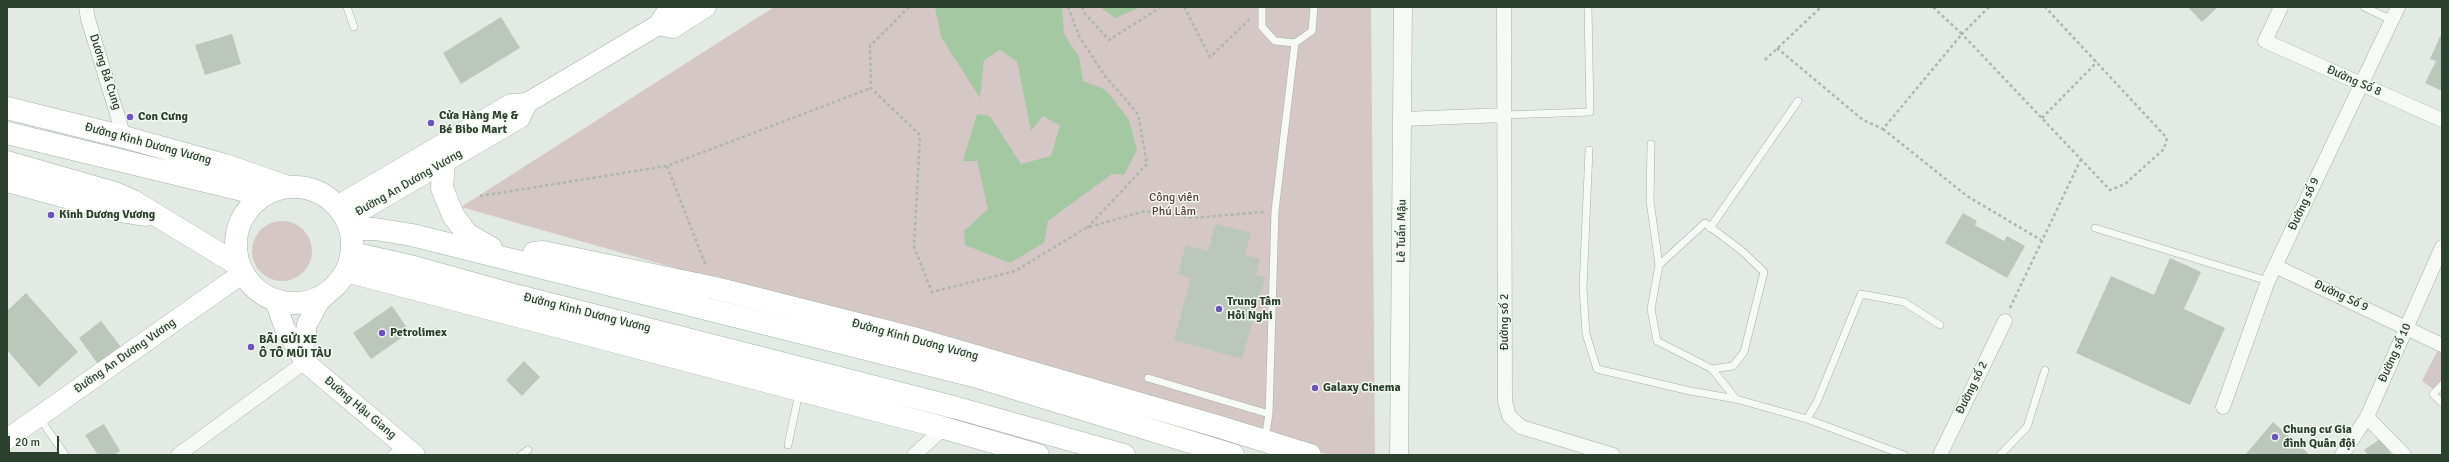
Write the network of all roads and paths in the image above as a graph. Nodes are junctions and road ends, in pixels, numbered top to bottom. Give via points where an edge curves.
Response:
1 (86, 7) edge
2 (347, 7) edge
3 (676, 7) edge
4 (706, 7) edge
5 (909, 7) edge
6 (1068, 7) edge
7 (1082, 7) edge
8 (1161, 7) edge
9 (1184, 7) edge
10 (1262, 7) edge
11 (1314, 7) edge
12 (1403, 7) edge
13 (1504, 7) edge
14 (1588, 7) edge
15 (1821, 7) edge
16 (1933, 7) edge
17 (1989, 7) edge
18 (2045, 7) edge
19 (2281, 7) edge
20 (2364, 7) edge
21 (2398, 7) edge
22 (2392, 20) junction
23 (658, 25) junction
24 (354, 27) dead end
25 (1962, 34) junction
26 (1295, 43) junction
27 (1777, 48) junction
28 (1765, 60) dead end
29 (2096, 62) junction
30 (2361, 84) junction
31 (871, 88) junction
32 (1798, 101) dead end
33 (527, 103) junction
34 (7, 108) edge
35 (1504, 116) junction
36 (2042, 118) junction
37 (1403, 119) junction
38 (2442, 120) edge
39 (1883, 129) junction
40 (7, 133) edge
41 (124, 137) junction
42 (1651, 144) dead end
43 (1589, 150) dead end
44 (2081, 159) junction
45 (7, 162) edge
46 (444, 162) junction
47 (667, 166) junction
48 (7, 181) edge
49 (288, 187) junction
50 (263, 195) junction
51 (480, 196) dead end
52 (1275, 211) junction
53 (160, 217) junction
54 (344, 218) junction
55 (1086, 228) junction
56 (1710, 228) junction
57 (2095, 228) dead end
58 (2041, 240) junction
59 (2442, 248) edge
60 (517, 261) junction
61 (349, 262) junction
62 (1659, 265) junction
63 (2275, 266) junction
64 (242, 270) junction
65 (2268, 281) junction
66 (715, 288) junction
67 (328, 293) junction
68 (275, 300) junction
69 (2005, 320) joint
70 (1940, 325) dead end
71 (2406, 327) junction
72 (2442, 345) edge
73 (304, 362) junction
74 (1712, 369) junction
75 (2045, 370) dead end
76 (1148, 378) dead end
77 (2442, 386) edge
78 (800, 390) junction
79 (1736, 399) junction
80 (2442, 404) edge
81 (2223, 407) dead end
82 (1269, 414) junction
83 (39, 417) junction
84 (2367, 417) junction
85 (1807, 419) junction
86 (944, 428) junction
87 (7, 439) edge
88 (788, 445) dead end
89 (1263, 448) edge
90 (528, 450) dead end
91 (403, 451) edge
92 (65, 455) edge
93 (178, 455) edge
94 (521, 455) edge
95 (914, 455) edge
96 (1038, 455) edge
97 (1124, 455) edge
98 (1233, 455) edge
99 (1310, 455) edge
100 (1399, 455) edge
101 (1613, 455) edge
102 (1904, 455) edge
103 (1940, 455) edge
104 (2000, 455) edge
105 (2342, 455) edge
106 (2404, 455) edge

1 - 41 street, Dương Bá Cung
2 - 24 lane
3 - 23 main road, Đường An Dương Vương via 666,13
4 - 23 main road via 673,28
5 - 31 path via 870,46
6 - 55 path via 1080,36 1105,76 1138,114 1147,164
7 - 8 path via 1085,14 1109,40
9 - 10 path via 1210,57
10 - 26 lane via 1262,27 1275,41
11 - 26 lane via 1312,30
12 - 37 street, Lê Tuấn Mậu
13 - 35 street, Đường số 2
14 - 35 lane via 1590,112
15 - 27 path
16 - 25 path
17 - 25 path
18 - 29 path
19 - 30 street, Đường Số 8 via 2266,41
20 - 22 lane
21 - 22 street, Đường số 9
22 - 30 street, Đường số 9
23 - 33 main road, Đường An Dương Vương
25 - 36 path
25 - 39 path
26 - 52 lane
27 - 28 path
27 - 39 path via 1863,120
29 - 36 path
29 - 44 path via 2167,138 2164,149 2125,184 2110,190
30 - 38 street, Đường Số 8
30 - 63 street, Đường số 9
31 - 47 path
31 - 55 path via 920,135 914,247 932,292 1015,271
32 - 56 lane
33 - 46 main road, Đường An Dương Vương via 520,118
33 - 54 main road, Đường An Dương Vương via 511,104
34 - 41 main road, Đường Kinh Dương Vương
35 - 37 street
35 - 101 street, Đường số 2 via 1505,401 1509,416 1521,427
36 - 44 path
37 - 100 street, Lê Tuấn Mậu
39 - 58 path via 1967,196
40 - 50 main road, Đường Kinh Dương Vương
41 - 49 main road, Đường Kinh Dương Vương via 240,169
42 - 62 lane via 1650,201
43 - 79 lane via 1583,288 1586,334 1597,369
44 - 58 path
45 - 53 main road via 115,193
46 - 54 main road, Đường An Dương Vương
46 - 60 main road via 442,188 458,224 474,240
47 - 51 path
47 - 66 path
48 - 53 main road via 113,210
49 - 50 main road
49 - 54 main road via 300,186 312,190
50 - 64 main road via 249,208 239,226 236,245
52 - 55 path via 1193,218 1145,211
52 - 82 lane
53 - 64 main road
54 - 60 main road, Đường Kinh Dương Vương via 374,229 407,234
54 - 61 main road
56 - 62 lane via 1705,223
56 - 74 lane via 1742,251 1764,272 1744,352 1733,366
57 - 65 lane
58 - 69 path
59 - 71 street, Đường số 10
60 - 66 main road, Đường Kinh Dương Vương via 530,254 543,252
60 - 98 main road, Đường Kinh Dương Vương via 974,376
61 - 67 main road
61 - 78 main road, Đường Kinh Dương Vương
61 - 97 main road, Đường Kinh Dương Vương via 433,272 957,408
62 - 74 lane via 1651,309 1656,341
63 - 65 street, Đường số 9
63 - 71 street, Đường Số 9
64 - 68 main road via 257,290
64 - 83 main road, Đường An Dương Vương
65 - 81 street, Đường số 9
66 - 89 main road, Đường Kinh Dương Vương via 917,339
67 - 68 main road via 302,303
67 - 73 main road via 319,302 308,324
68 - 73 main road, Đường Hậu Giang via 285,329
69 - 103 street, Đường số 2
70 - 85 lane via 1904,302 1861,294 1817,402
71 - 72 street, Đường Số 9
71 - 84 street, Đường số 10
73 - 91 main road, Đường Hậu Giang
73 - 93 street
74 - 79 lane
75 - 104 lane via 2027,427
76 - 82 lane
77 - 80 lane via 2433,394
78 - 86 main road, Đường Kinh Dương Vương
78 - 88 lane
79 - 85 lane
82 - 89 lane
83 - 87 main road, Đường An Dương Vương
83 - 92 lane
84 - 105 street, Đường số 10
84 - 106 street
85 - 102 lane
86 - 95 street
86 - 96 main road, Đường Kinh Dương Vương
89 - 99 main road, Đường Kinh Dương Vương
90 - 94 lane

